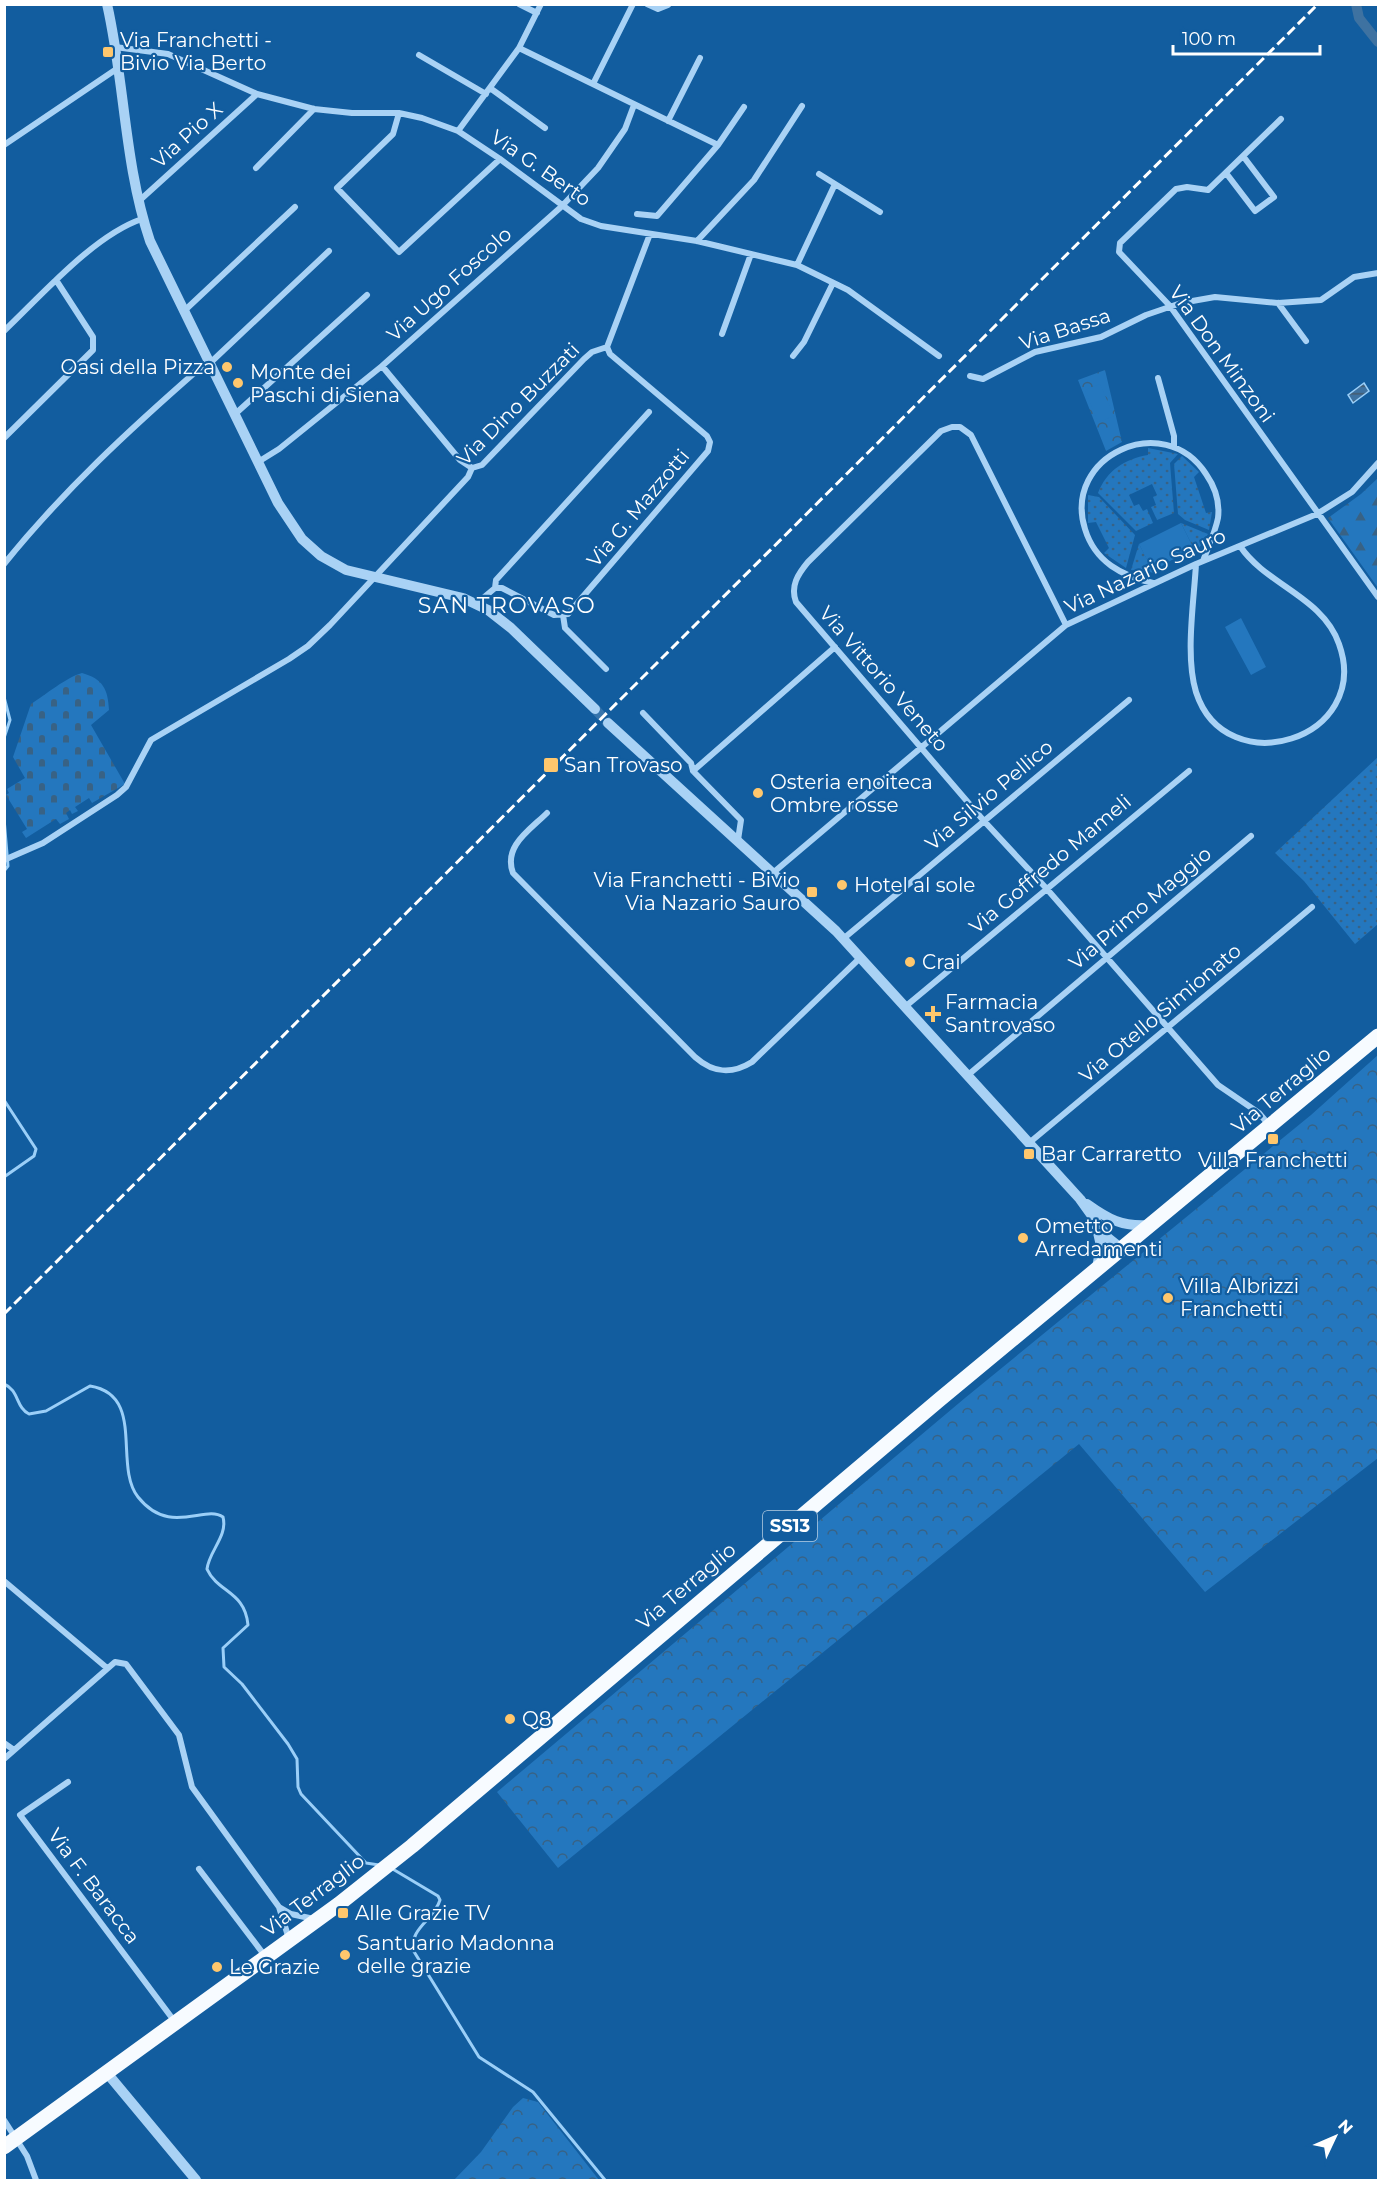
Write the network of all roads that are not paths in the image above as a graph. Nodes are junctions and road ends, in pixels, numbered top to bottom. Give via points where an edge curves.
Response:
1 (107, 4) edge
2 (519, 4) edge
3 (541, 4) edge
4 (633, 4) edge
5 (647, 4) edge
6 (668, 5) edge
7 (537, 13) junction
8 (115, 47) junction
9 (519, 48) junction
10 (419, 55) dead end
11 (700, 58) dead end
12 (118, 68) junction
13 (593, 84) junction
14 (488, 91) junction
15 (257, 94) junction
16 (634, 105) junction
17 (802, 106) dead end
18 (744, 107) dead end
19 (314, 109) junction
20 (399, 113) junction
21 (1281, 119) dead end
22 (668, 121) junction
23 (545, 128) dead end
24 (458, 131) junction
25 (4, 145) edge
26 (718, 145) junction
27 (1243, 156) junction
28 (500, 159) junction
29 (256, 168) dead end
30 (1226, 173) junction
31 (819, 174) dead end
32 (834, 184) junction
33 (139, 201) junction
34 (295, 207) dead end
35 (561, 207) junction
36 (880, 212) dead end
37 (637, 214) dead end
38 (142, 219) junction
39 (650, 234) junction
40 (697, 241) junction
41 (330, 251) dead end
42 (751, 254) junction
43 (797, 265) junction
44 (1378, 273) edge
45 (56, 280) junction
46 (833, 283) junction
47 (367, 295) dead end
48 (1278, 303) junction
49 (1170, 306) junction
50 (183, 312) junction
51 (4, 331) edge
52 (722, 334) dead end
53 (1306, 341) dead end
54 (607, 347) junction
55 (793, 356) dead end
56 (939, 356) dead end
57 (209, 364) junction
58 (382, 366) junction
59 (970, 376) dead end
60 (1158, 378) dead end
61 (649, 411) dead end
62 (234, 415) junction
63 (4, 438) edge
64 (1174, 447) junction
65 (258, 462) junction
66 (1378, 463) edge
67 (472, 468) junction
68 (1317, 514) junction
69 (1240, 546) junction
70 (1199, 562) junction
71 (4, 564) edge
72 (373, 579) junction
73 (1154, 583) junction
74 (495, 588) junction
75 (1378, 597) edge
76 (476, 604) junction
77 (563, 615) junction
78 (1066, 625) junction
79 (835, 647) junction
80 (606, 669) dead end
81 (1129, 700) dead end
82 (594, 710) tunnel mouth
83 (643, 713) dead end
84 (608, 723) tunnel mouth
85 (921, 747) junction
86 (693, 771) junction
87 (1189, 771) dead end
88 (546, 813) dead end
89 (984, 821) junction
90 (1251, 836) dead end
91 (738, 840) junction
92 (8, 860) edge
93 (774, 872) junction
94 (1046, 888) junction
95 (1312, 907) dead end
96 (843, 939) junction
97 (861, 957) junction
98 (1106, 958) junction
99 (906, 1006) junction
100 (1168, 1029) junction
101 (1378, 1036) edge
102 (968, 1075) junction
103 (1270, 1127) junction
104 (1029, 1143) junction
105 (1080, 1199) junction
106 (1109, 1220) junction
107 (1095, 1222) junction
108 (1152, 1225) junction
109 (1123, 1250) junction
110 (1097, 1270) junction
111 (4, 1581) edge
112 (107, 1668) junction
113 (4, 1743) edge
114 (14, 1750) junction
115 (4, 1758) edge
116 (68, 1782) dead end
117 (199, 1869) dead end
118 (279, 1907) junction
119 (318, 1919) junction
120 (289, 1940) junction
121 (266, 1957) junction
122 (175, 2022) junction
123 (107, 2073) junction
124 (4, 2120) edge
125 (11, 2142) edge
126 (36, 2181) edge
127 (196, 2181) edge

1 - 8 street
2 - 7 street
3 - 7 street
4 - 13 street
5 - 6 street via 658,9
7 - 9 street
8 - 12 street
8 - 15 street, Via G. Berto via 168,54
9 - 13 street
9 - 14 street
10 - 14 street
11 - 22 street
12 - 25 street
12 - 33 street
13 - 16 street
14 - 23 street
14 - 24 street
15 - 19 street, Via G. Berto
15 - 33 street, Via Pio X
16 - 22 street
16 - 35 street, Via Ugo Foscolo via 625,129 598,168
17 - 40 street via 754,180
18 - 26 street
19 - 20 street, Via G. Berto
19 - 29 street
20 - 24 street, Via G. Berto
20 - 28 street via 393,134 337,188 399,252
21 - 27 street, Via Don Minzoni
22 - 26 street
24 - 28 street, Via G. Berto
26 - 37 street via 657,216
27 - 30 street, Via Don Minzoni
27 - 30 street via 1274,197 1255,212
28 - 35 street, Via G. Berto
30 - 49 street, Via Don Minzoni via 1208,190 1176,189 1118,247 1120,255
31 - 32 street
32 - 36 street
32 - 43 street
33 - 38 street
34 - 50 street
35 - 39 street, Via G. Berto via 601,226
35 - 58 street, Via Ugo Foscolo
38 - 45 street via 115,232
38 - 50 street via 156,259
39 - 40 street, Via G. Berto
39 - 54 street, Via Dino Buzzati
40 - 42 street, Via G. Berto
41 - 57 street
42 - 43 street, Via G. Berto
42 - 52 street
43 - 46 street, Via G. Berto
44 - 48 street, Via Bassa via 1354,277 1321,300
45 - 51 street
45 - 63 street via 93,337 93,350
46 - 55 street
46 - 56 street, Via G. Berto
47 - 62 street
48 - 49 street, Via Bassa via 1215,297
48 - 53 street
49 - 59 street, Via Bassa via 1101,338 1035,352 983,379
49 - 68 street, Via Don Minzoni
50 - 57 street
54 - 67 street, Via Dino Buzzati via 584,359 482,465
54 - 77 street, Via G. Mazzotti via 610,354 710,442 708,451 573,610
57 - 62 street
57 - 71 street via 96,460
58 - 65 street, Via Ugo Foscolo
58 - 67 street via 460,460
60 - 64 street
61 - 74 street via 496,580
62 - 65 street
64 - 70 street via 1203,469 1218,502 1218,517
64 - 73 street via 1148,443 1116,451 1090,478 1083,503 1084,524 1096,553 1108,565
65 - 72 street via 286,518 302,539 334,565
66 - 68 street, Via Nazario Sauro via 1352,492
67 - 72 street, Via Dino Buzzati via 468,477
68 - 69 street, Via Nazario Sauro
68 - 75 street, Via Don Minzoni
69 - 70 street, Via Nazario Sauro
69 - 70 street via 1250,561 1324,618 1339,644 1341,691 1327,716 1303,736 1275,744 1246,740 1215,721 1200,702 1193,679 1192,649
70 - 73 street, Via Nazario Sauro
72 - 76 street
72 - 92 street, Via Dino Buzzati via 308,646 151,740 122,791 43,843
73 - 78 street, Via Nazario Sauro
74 - 76 street
74 - 77 street via 554,615
76 - 82 street via 511,628
77 - 80 street via 565,628
78 - 79 street, Via Vittorio Veneto via 971,435 952,427 941,431 799,573 793,587 796,602
78 - 85 street, Via Nazario Sauro
79 - 85 street, Via Vittorio Veneto
79 - 86 street
81 - 89 street, Via Silvio Pellico
83 - 86 street via 691,763
84 - 91 street
85 - 89 street, Via Vittorio Veneto
85 - 93 street, Via Nazario Sauro
86 - 91 street via 741,820
87 - 94 street, Via Goffredo Mameli
88 - 97 street via 513,847 509,864 513,873 695,1057 715,1069 728,1072 752,1062
89 - 94 street, Via Vittorio Veneto
89 - 96 street, Via Silvio Pellico
90 - 98 street, Via Primo Maggio
91 - 93 street
93 - 96 street
94 - 98 street, Via Vittorio Veneto
94 - 99 street, Via Goffredo Mameli
95 - 100 street, Via Otello Simionato
96 - 97 street
97 - 99 street
98 - 100 street, Via Vittorio Veneto
98 - 102 street, Via Primo Maggio
99 - 102 street
100 - 103 street, Via Vittorio Veneto via 1223,1090 1259,1113
100 - 104 street, Via Otello Simionato
101 - 103 main road, Via Terraglio / SS13
102 - 104 street
103 - 108 main road, Via Terraglio / SS13
104 - 105 street
105 - 106 street
105 - 107 street
106 - 108 street via 1121,1225
106 - 109 street
107 - 109 street
107 - 110 street via 1101,1246
108 - 109 main road, Via Terraglio / SS13
109 - 110 main road, Via Terraglio / SS13
110 - 119 main road, Via Terraglio / SS13 via 412,1846
111 - 112 street
112 - 114 street
112 - 118 street via 115,1662 126,1664 179,1735 192,1787
113 - 114 street
114 - 115 street
116 - 122 street, Via F. Baracca via 20,1815
117 - 121 street
118 - 119 street via 303,1918
118 - 120 street
119 - 120 main road, Via Terraglio / SS13
120 - 121 main road, Via Terraglio / SS13
121 - 122 main road, Via Terraglio / SS13
122 - 123 main road, Via Terraglio / SS13
123 - 125 main road, Via Terraglio / SS13
123 - 127 street
124 - 125 street
125 - 126 street

